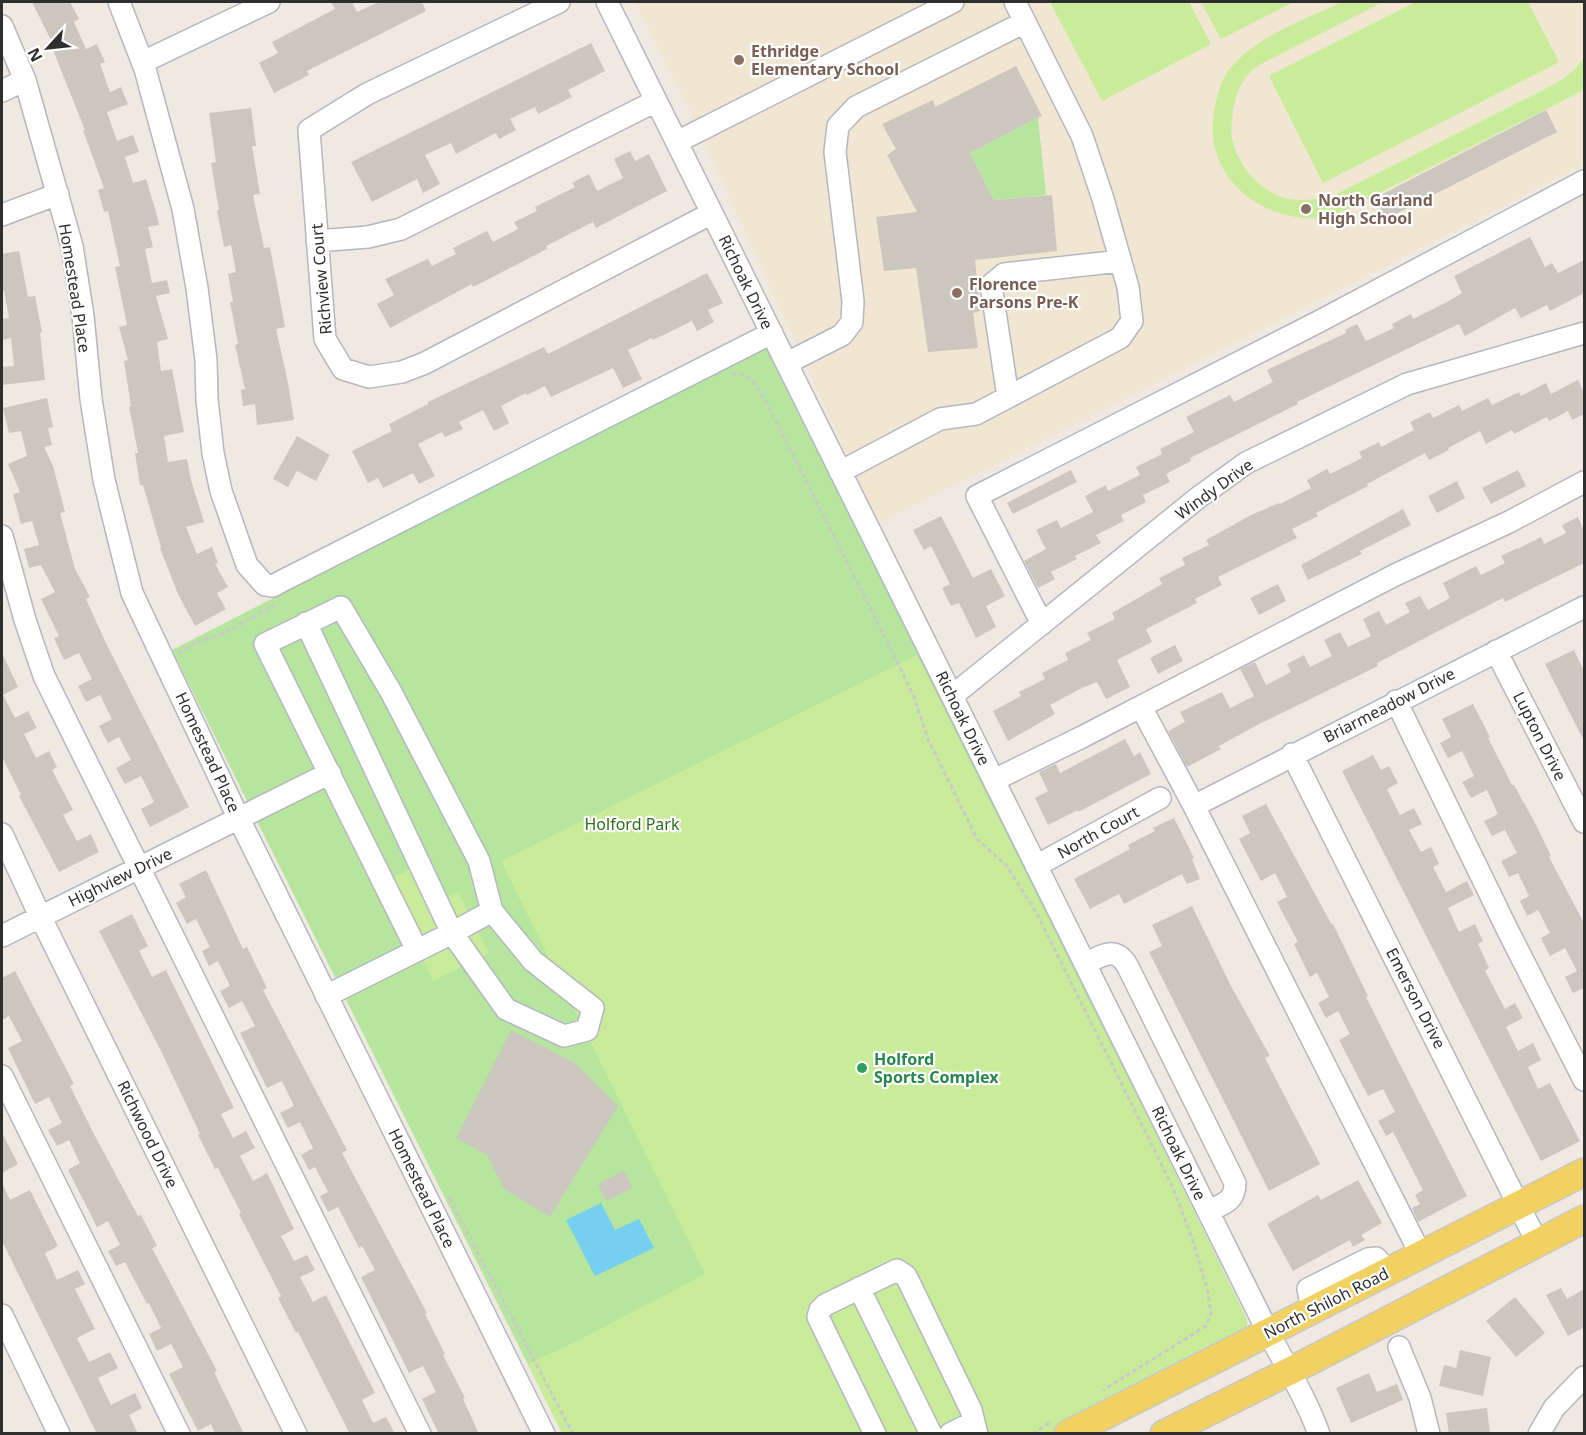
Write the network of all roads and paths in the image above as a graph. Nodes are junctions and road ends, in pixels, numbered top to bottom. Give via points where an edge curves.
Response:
1 (119, 2) edge
2 (269, 2) edge
3 (559, 2) edge
4 (607, 2) edge
5 (953, 2) edge
6 (1015, 2) edge
7 (1025, 22) junction
8 (2, 26) edge
9 (143, 62) junction
10 (25, 80) junction
11 (2, 92) edge
12 (656, 101) junction
13 (677, 142) junction
14 (1584, 181) edge
15 (58, 194) junction
16 (712, 213) junction
17 (2, 215) edge
18 (317, 242) junction
19 (1120, 261) junction
20 (772, 333) junction
21 (1584, 333) edge
22 (787, 363) junction
23 (728, 375) dead end
24 (1008, 398) junction
25 (840, 472) junction
26 (1584, 482) edge
27 (2, 536) edge
28 (278, 602) dead end
29 (1584, 607) edge
30 (306, 623) junction
31 (1042, 624) junction
32 (1496, 651) junction
33 (184, 663) dead end
34 (952, 696) junction
35 (1396, 702) junction
36 (1141, 707) junction
37 (1292, 754) junction
38 (330, 773) junction
39 (994, 780) junction
40 (1160, 798) dead end
41 (1194, 806) junction
42 (239, 819) junction
43 (1584, 822) edge
44 (2, 834) edge
45 (1036, 866) junction
46 (139, 868) junction
47 (492, 911) junction
48 (40, 916) junction
49 (452, 933) junction
50 (2, 936) edge
51 (417, 950) junction
52 (1085, 964) junction
53 (326, 996) junction
54 (2, 1076) edge
55 (1584, 1080) edge
56 (1584, 1172) edge
57 (449, 1198) dead end
58 (1519, 1206) junction
59 (1208, 1211) junction
60 (1584, 1219) edge
61 (1538, 1244) junction
62 (1421, 1256) junction
63 (859, 1288) junction
64 (2, 1315) edge
65 (1269, 1332) junction
66 (1400, 1347) dead end
67 (1288, 1372) junction
68 (1584, 1377) edge
69 (1098, 1393) dead end
70 (976, 1428) edge
71 (1060, 1428) edge
72 (59, 1434) edge
73 (179, 1434) edge
74 (296, 1434) edge
75 (420, 1434) edge
76 (544, 1434) edge
77 (573, 1434) edge
78 (875, 1434) edge
79 (931, 1434) edge
80 (950, 1434) edge
81 (1033, 1434) edge
82 (1164, 1434) edge
83 (1319, 1434) edge
84 (1429, 1434) edge
85 (1539, 1434) edge

1 - 9 street
2 - 9 street
3 - 18 street, Richview Court via 367,94 309,130
4 - 12 street, Richoak Drive
5 - 13 street
6 - 7 street
7 - 19 street via 1082,136
7 - 22 street via 856,107 838,126 835,152 853,301 852,322 842,335
8 - 10 street, Homestead Place
9 - 20 street via 174,170 190,245 206,360 213,453 221,491 247,565 265,585 273,586
10 - 11 street
10 - 15 street, Homestead Place
12 - 13 street, Richoak Drive
12 - 18 street via 400,230
13 - 16 street, Richoak Drive
14 - 31 street via 977,496
15 - 17 street
15 - 42 street, Homestead Place via 72,246 104,480 132,593
16 - 18 street, Richview Court via 425,363 402,372 369,377 343,369 325,339
16 - 20 street, Richoak Drive
19 - 24 street via 1132,321 1120,338
19 - 24 street via 1004,274 991,285
20 - 22 street, Richoak Drive
21 - 31 street, Windy Drive via 1407,384 1246,463
22 - 25 street, Richoak Drive
23 - 69 path via 748,377 765,400 894,655 928,740 977,839 1006,865 1036,912 1173,1188 1191,1235 1207,1288 1211,1313 1206,1326
24 - 25 street via 976,414 940,418
25 - 34 street, Richoak Drive
26 - 36 street
27 - 46 street via 44,675
28 - 33 path via 225,633 195,643 180,653
29 - 32 street, Briarmeadow Drive
30 - 38 street via 265,644
30 - 47 street via 341,607 391,692 479,861
30 - 49 street
31 - 34 street, Windy Drive
32 - 35 street, Briarmeadow Drive
32 - 43 street, Lupton Drive
34 - 39 street, Richoak Drive
35 - 37 street, Briarmeadow Drive
35 - 55 street
36 - 39 street
36 - 41 street
37 - 41 street, Briarmeadow Drive
37 - 58 street, Emerson Drive
38 - 42 street, Highview Drive
38 - 51 street
39 - 45 street, Richoak Drive
40 - 45 street, North Court
41 - 62 street
42 - 46 street, Highview Drive
42 - 53 street, Homestead Place
44 - 48 street, Richwood Drive
45 - 52 street, Richoak Drive
46 - 48 street, Highview Drive
46 - 75 street
47 - 49 street
47 - 49 street via 533,961 593,1008 587,1030 564,1036 506,1009
48 - 50 street, Highview Drive
48 - 74 street, Richwood Drive
49 - 51 street
51 - 53 street
52 - 59 street, Richoak Drive
52 - 59 street via 1104,954 1114,954 1128,968 1234,1183 1235,1193 1229,1200
53 - 76 street, Homestead Place
54 - 73 street
56 - 58 main road, North Shiloh Road
57 - 77 path
58 - 61 street, Emerson Drive
58 - 62 main road, North Shiloh Road
59 - 65 street, Richoak Drive
60 - 61 main road
61 - 67 main road
62 - 65 main road, North Shiloh Road
63 - 70 street via 897,1270 906,1276
63 - 78 street via 825,1305 818,1317
63 - 79 street
64 - 72 street
65 - 67 street, Richoak Drive
65 - 71 main road, North Shiloh Road
66 - 84 street
67 - 82 main road
67 - 83 street, Richoak Drive via 1301,1391
68 - 85 street via 1554,1408
70 - 80 street
71 - 81 path

